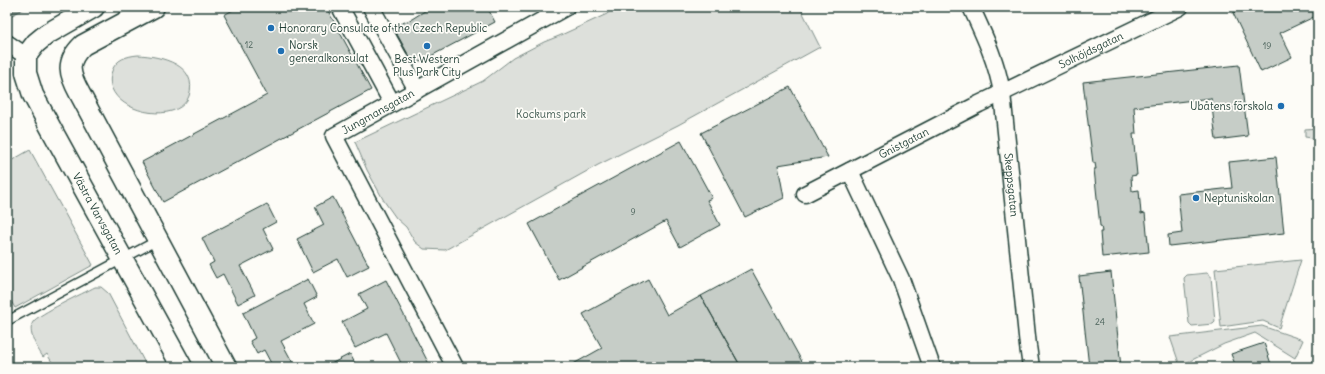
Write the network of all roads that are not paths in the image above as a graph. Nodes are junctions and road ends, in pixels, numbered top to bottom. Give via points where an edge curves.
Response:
1 (94, 7) edge
2 (340, 7) edge
3 (371, 7) edge
4 (566, 7) edge
5 (971, 7) edge
6 (1180, 7) edge
7 (142, 10) edge
8 (7, 43) edge
9 (26, 56) junction
10 (417, 90) junction
11 (1002, 93) junction
12 (392, 103) junction
13 (850, 171) junction
14 (805, 194) dead end
15 (158, 240) junction
16 (122, 259) junction
17 (7, 321) edge
18 (182, 367) edge
19 (226, 367) edge
20 (455, 367) edge
21 (932, 367) edge
22 (1031, 367) edge

1 - 9 street via 48,34 36,43
2 - 12 street
3 - 10 street
4 - 10 street, Jungmansgatan
5 - 11 street, Skeppsgatan via 994,60
6 - 11 street, Solhöjdsgatan
7 - 15 street via 83,46 71,61 70,72 74,84
8 - 9 street
9 - 16 street, Västra Varvsgatan via 26,73 33,95
10 - 12 street, Jungmansgatan
11 - 13 street, Gnistgatan
11 - 22 street, Skeppsgatan
12 - 20 street, Jungmansgatan via 334,136
13 - 14 street, Gnistgatan
13 - 21 street via 901,279
15 - 16 lane
15 - 19 street
16 - 17 lane
16 - 18 street, Västra Varvsgatan

